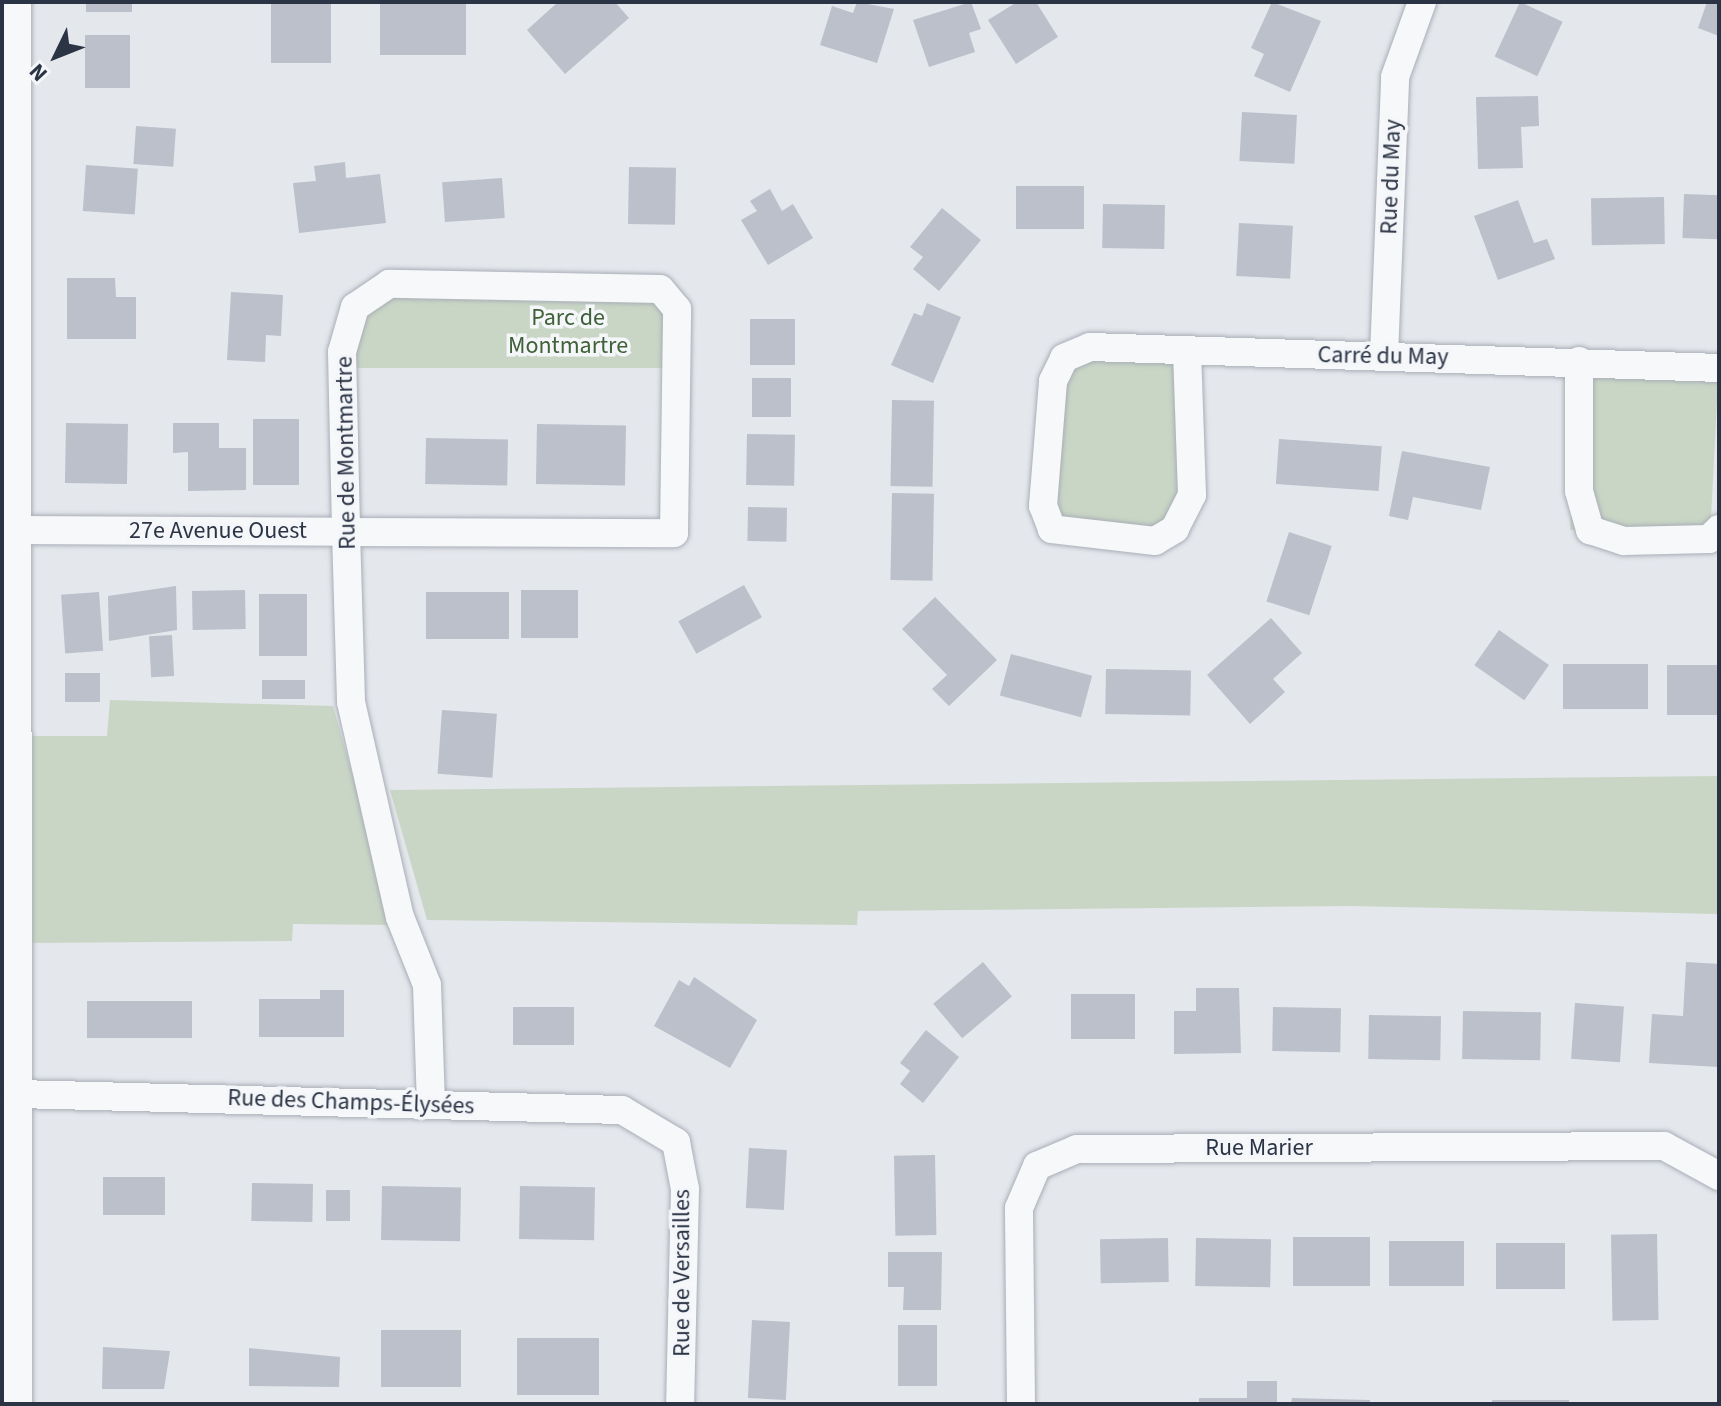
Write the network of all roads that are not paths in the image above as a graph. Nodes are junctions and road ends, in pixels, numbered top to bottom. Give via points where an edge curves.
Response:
1 (17, 2) edge
2 (1422, 2) edge
3 (1187, 351) junction
4 (1384, 356) junction
5 (1579, 361) junction
6 (1719, 368) edge
7 (1719, 529) edge
8 (10, 530) edge
9 (346, 532) junction
10 (674, 533) joint
11 (18, 1094) junction
12 (431, 1104) junction
13 (676, 1142) joint
14 (1719, 1176) edge
15 (18, 1404) edge
16 (680, 1404) edge
17 (1021, 1404) edge

1 - 8 street
2 - 4 street, Rue du May via 1395,77
3 - 3 street, Carré du May via 1090,347 1064,358 1053,381 1043,506 1052,529 1155,541 1175,529 1192,495
3 - 4 street, Carré du May
4 - 5 street, Carré du May
5 - 6 street, Carré du May
5 - 7 street via 1579,491 1590,530 1624,541 1709,539
8 - 9 street, 27e Avenue Ouest
8 - 11 street
9 - 10 street, 27e Avenue Ouest
9 - 10 street, Rue de Montmartre via 342,352 355,307 389,284 660,289 677,309
9 - 12 street, Rue de Montmartre via 351,702 400,917 427,985
11 - 12 street, Rue des Champs-Élysées
11 - 15 street
12 - 13 street, Rue des Champs-Élysées via 622,1110
13 - 16 street, Rue de Versailles via 685,1189
14 - 17 street, Rue Marier via 1664,1146 1077,1149 1037,1166 1019,1208

